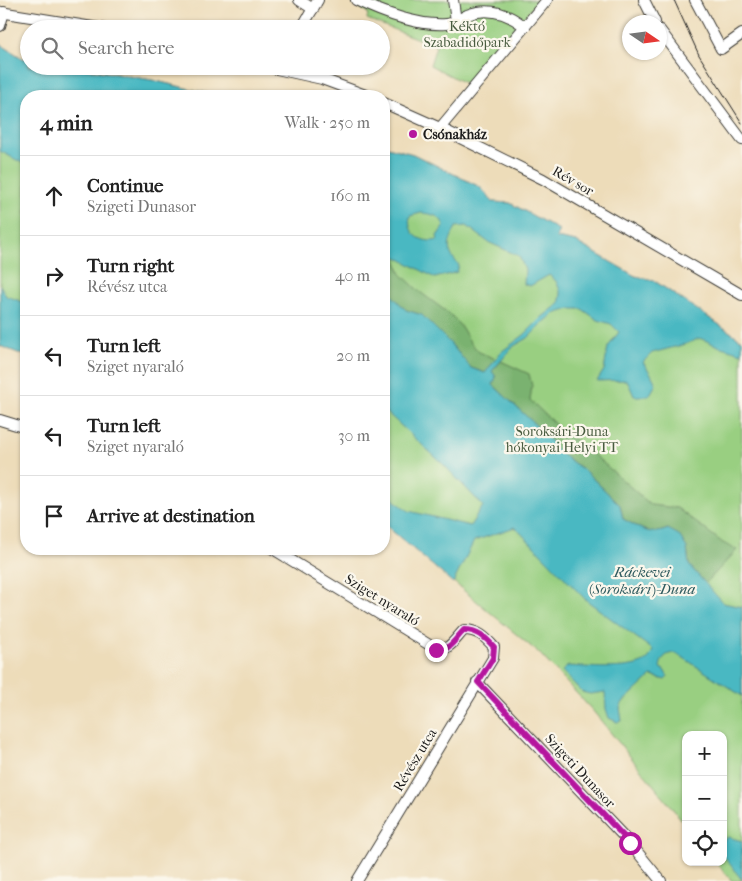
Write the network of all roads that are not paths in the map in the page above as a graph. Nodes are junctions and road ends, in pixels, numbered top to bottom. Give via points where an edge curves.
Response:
1 (299, 0) edge
2 (356, 0) edge
3 (453, 0) edge
4 (548, 0) edge
5 (644, 0) edge
6 (696, 0) edge
7 (315, 4) edge
8 (2, 12) edge
9 (652, 15) edge
10 (50, 20) edge
11 (306, 20) edge
12 (456, 22) junction
13 (0, 26) edge
14 (525, 27) junction
15 (742, 34) edge
16 (667, 39) edge
17 (305, 75) edge
18 (351, 90) edge
19 (390, 106) edge
20 (440, 128) junction
21 (742, 140) edge
22 (742, 295) edge
23 (0, 420) edge
24 (20, 426) edge
25 (283, 555) edge
26 (494, 652) joint
27 (478, 682) junction
28 (357, 881) edge
29 (661, 881) edge

1 - 7 street
2 - 12 street via 411,20
3 - 12 street
4 - 14 street
5 - 9 street
6 - 15 street via 722,49
7 - 11 street
8 - 10 street
8 - 13 street
12 - 14 street via 485,11 502,13
14 - 20 street
16 - 21 street
17 - 18 street
19 - 20 street, Rév sor
20 - 22 street, Rév sor via 543,179
23 - 24 street
25 - 26 street, Sziget nyaraló via 436,650 450,646 464,630 473,630 494,647
26 - 27 street, Révész utca
27 - 28 street, Révész utca
27 - 29 street, Szigeti Dunasor via 630,843

